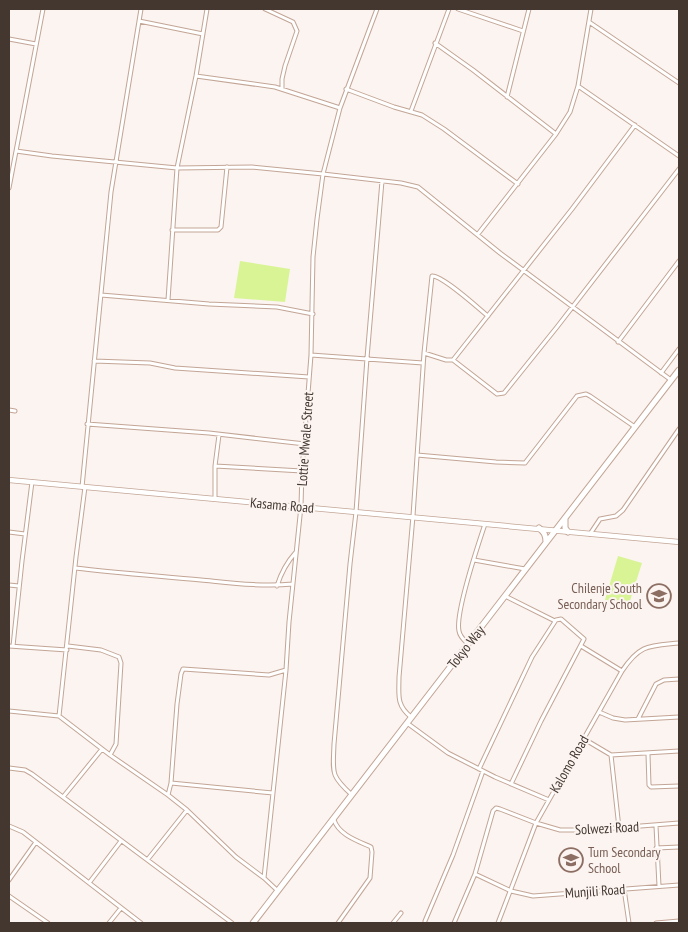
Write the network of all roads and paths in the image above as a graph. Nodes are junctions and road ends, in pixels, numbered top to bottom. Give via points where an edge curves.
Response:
1 (42, 9) edge
2 (141, 9) edge
3 (207, 9) edge
4 (265, 9) edge
5 (377, 9) edge
6 (449, 9) edge
7 (458, 9) edge
8 (529, 9) edge
9 (592, 9) edge
10 (139, 21) junction
11 (589, 22) junction
12 (523, 31) junction
13 (203, 34) junction
14 (9, 39) edge
15 (435, 43) junction
16 (36, 44) junction
17 (196, 76) junction
18 (679, 83) edge
19 (578, 86) junction
20 (282, 89) junction
21 (346, 89) junction
22 (507, 96) junction
23 (340, 108) junction
24 (411, 111) junction
25 (635, 125) junction
26 (556, 134) junction
27 (16, 151) junction
28 (679, 156) edge
29 (116, 161) junction
30 (227, 167) junction
31 (177, 168) junction
32 (679, 169) edge
33 (323, 174) junction
34 (382, 181) junction
35 (518, 184) junction
36 (9, 188) edge
37 (172, 230) junction
38 (478, 234) junction
39 (679, 260) edge
40 (524, 271) junction
41 (101, 295) junction
42 (168, 300) junction
43 (573, 307) junction
44 (313, 314) junction
45 (488, 316) junction
46 (618, 342) junction
47 (679, 349) edge
48 (424, 353) junction
49 (310, 355) junction
50 (367, 358) junction
51 (94, 360) junction
52 (453, 360) junction
53 (423, 363) junction
54 (679, 370) edge
55 (660, 373) junction
56 (309, 377) junction
57 (671, 381) junction
58 (9, 410) edge
59 (15, 411) dead end
60 (87, 424) junction
61 (635, 427) junction
62 (679, 429) edge
63 (220, 434) junction
64 (305, 444) junction
65 (417, 455) junction
66 (216, 466) junction
67 (302, 472) junction
68 (9, 480) edge
69 (32, 482) junction
70 (84, 487) junction
71 (215, 499) junction
72 (301, 506) junction
73 (356, 512) junction
74 (414, 516) junction
75 (565, 518) junction
76 (485, 523) junction
77 (539, 528) junction
78 (555, 530) junction
79 (9, 532) edge
80 (568, 532) junction
81 (25, 534) junction
82 (590, 534) junction
83 (679, 542) edge
84 (546, 543) junction
85 (297, 551) junction
86 (474, 560) junction
87 (75, 568) junction
88 (525, 569) junction
89 (9, 584) edge
90 (293, 584) junction
91 (19, 586) junction
92 (277, 586) junction
93 (505, 596) junction
94 (555, 621) junction
95 (679, 643) edge
96 (468, 644) junction
97 (11, 646) edge
98 (581, 646) junction
99 (67, 648) junction
100 (286, 670) junction
101 (622, 671) junction
102 (679, 680) edge
103 (9, 711) edge
104 (599, 712) junction
105 (59, 716) junction
106 (412, 717) junction
107 (679, 717) edge
108 (638, 719) junction
109 (407, 723) junction
110 (584, 739) junction
111 (102, 749) junction
112 (679, 751) edge
113 (648, 754) junction
114 (110, 755) junction
115 (611, 755) junction
116 (9, 768) edge
117 (479, 769) junction
118 (483, 771) junction
119 (171, 782) junction
120 (511, 784) junction
121 (679, 786) edge
122 (273, 792) junction
123 (168, 795) junction
124 (352, 795) junction
125 (63, 797) junction
126 (548, 800) junction
127 (186, 810) junction
128 (333, 819) junction
129 (536, 823) junction
130 (679, 823) edge
131 (9, 826) edge
132 (656, 826) junction
133 (619, 828) junction
134 (121, 841) junction
135 (36, 842) junction
136 (679, 847) edge
137 (656, 848) junction
138 (148, 859) junction
139 (475, 874) junction
140 (264, 878) junction
141 (9, 880) edge
142 (89, 883) junction
143 (679, 885) edge
144 (659, 886) junction
145 (624, 889) junction
146 (278, 891) junction
147 (511, 891) junction
148 (9, 896) edge
149 (121, 908) junction
150 (401, 913) dead end
151 (425, 920) dead end
152 (679, 921) edge
153 (48, 923) edge
154 (109, 923) edge
155 (141, 923) edge
156 (232, 923) edge
157 (253, 923) edge
158 (338, 923) edge
159 (393, 923) edge
160 (454, 923) edge
161 (498, 923) edge
162 (628, 923) edge
163 (656, 923) edge

1 - 16 street
2 - 10 street
3 - 13 street
4 - 20 street via 286,17 296,27
5 - 21 street, Lottie Mwale Street
6 - 15 street
7 - 12 street
8 - 12 street
9 - 11 street
10 - 13 street
10 - 29 street
11 - 18 street
11 - 19 street
12 - 22 street
13 - 17 street
14 - 16 street
15 - 22 street
15 - 24 street
16 - 27 street
17 - 20 street
17 - 31 street
19 - 25 street
19 - 26 street via 570,112
20 - 23 street
21 - 23 street, Lottie Mwale Street
21 - 24 street
22 - 26 street
23 - 33 street, Lottie Mwale Street
24 - 35 street via 444,129
25 - 28 street
25 - 40 street
26 - 35 street
27 - 29 street
27 - 36 street
29 - 31 street
29 - 41 street
30 - 31 street
30 - 33 street
30 - 37 street via 221,227 218,230
31 - 37 street
32 - 43 street
33 - 34 street
33 - 44 street, Lottie Mwale Street via 316,220
34 - 38 street via 418,187
34 - 50 street
35 - 38 street
37 - 42 street
38 - 40 street
39 - 46 street
40 - 43 street
40 - 45 street
41 - 42 street
41 - 51 street
42 - 44 street via 277,307
43 - 46 street
43 - 52 street via 504,393 497,394
44 - 49 street, Lottie Mwale Street
45 - 48 street via 432,275
45 - 52 street
46 - 55 street
47 - 55 street
48 - 52 street
48 - 53 street
49 - 50 street
49 - 56 street, Lottie Mwale Street
50 - 53 street
50 - 73 street
51 - 56 street
51 - 60 street
53 - 65 street
54 - 57 main road, Tokyo Way
55 - 57 street
56 - 64 street, Lottie Mwale Street
57 - 61 main road, Tokyo Way
58 - 59 street
60 - 63 street
60 - 70 street
61 - 65 street via 590,396 582,394 577,396 525,463
61 - 75 main road, Tokyo Way
62 - 82 street via 623,510 616,516 600,519
63 - 64 street
63 - 66 street
64 - 67 street, Lottie Mwale Street
65 - 74 street
66 - 67 street
66 - 71 street
67 - 72 street, Lottie Mwale Street
68 - 69 street, Kasama Road
69 - 70 street, Kasama Road
69 - 81 street
70 - 71 street, Kasama Road
70 - 87 street
71 - 72 street, Kasama Road
72 - 73 street, Kasama Road
72 - 85 street, Lottie Mwale Street
73 - 74 street, Kasama Road
73 - 124 street via 333,771 335,778
74 - 76 street, Kasama Road
74 - 106 street via 398,677 400,703
75 - 78 main road, Tokyo Way
75 - 80 main road
76 - 77 street, Kasama Road
76 - 86 street
77 - 78 street, Kasama Road
77 - 84 main road via 544,532
78 - 80 street, Kasama Road
78 - 84 main road, Tokyo Way
79 - 81 street
80 - 82 street, Kasama Road
81 - 91 street
82 - 83 street, Kasama Road
84 - 88 main road, Tokyo Way
85 - 90 street, Lottie Mwale Street
85 - 92 street via 284,568
86 - 88 street
86 - 96 street via 458,622 460,636
87 - 92 street
87 - 99 street
88 - 93 main road, Tokyo Way
89 - 91 street
90 - 92 street
90 - 100 street, Lottie Mwale Street
91 - 97 street
93 - 94 street
93 - 96 main road, Tokyo Way
94 - 98 street via 561,619 584,639
94 - 117 street via 532,656
95 - 101 street, Kalomo Road via 639,650
96 - 106 main road, Tokyo Way
97 - 99 street
98 - 101 street
98 - 120 street
99 - 105 street
99 - 114 street via 101,650 119,657 116,744
100 - 119 street via 268,675 183,669
100 - 122 street, Lottie Mwale Street
101 - 104 street, Kalomo Road
102 - 108 street via 664,680 656,684
103 - 105 street
104 - 108 street via 618,719
104 - 110 street, Kalomo Road
105 - 111 street
106 - 109 main road, Tokyo Way
107 - 108 street
109 - 117 street via 443,750
109 - 124 main road, Tokyo Way
110 - 115 street
110 - 126 street, Kalomo Road
111 - 114 street
111 - 125 street
112 - 113 street
113 - 115 street
113 - 121 street via 649,785
114 - 123 street
115 - 133 street
116 - 125 street via 25,770
117 - 118 street
118 - 120 street
118 - 151 street via 453,855
119 - 122 street
119 - 123 street
120 - 126 street
122 - 140 street, Lottie Mwale Street
123 - 127 street
124 - 128 main road, Tokyo Way
125 - 134 street
126 - 129 street, Kalomo Road
127 - 138 street
127 - 140 street via 236,857
128 - 146 main road, Tokyo Way
128 - 158 street via 342,832 371,847 372,852 370,878
129 - 133 street, Solwezi Road via 572,831
129 - 139 street, Solwezi Road via 496,808
129 - 147 street, Kalomo Road
130 - 132 street, Solwezi Road
131 - 135 street
132 - 133 street, Solwezi Road
132 - 137 street
134 - 138 street
134 - 142 street
135 - 141 street
135 - 142 street
136 - 137 street
137 - 144 street
138 - 156 street
139 - 147 street, Munjili Road
139 - 160 street
140 - 146 street
142 - 149 street
143 - 144 street, Munjili Road
144 - 145 street, Munjili Road
145 - 147 street, Munjili Road via 533,896
145 - 162 street
146 - 157 main road, Tokyo Way
147 - 161 street, Kalomo Road
148 - 153 street
149 - 154 street
149 - 155 street
150 - 159 street
152 - 163 street

